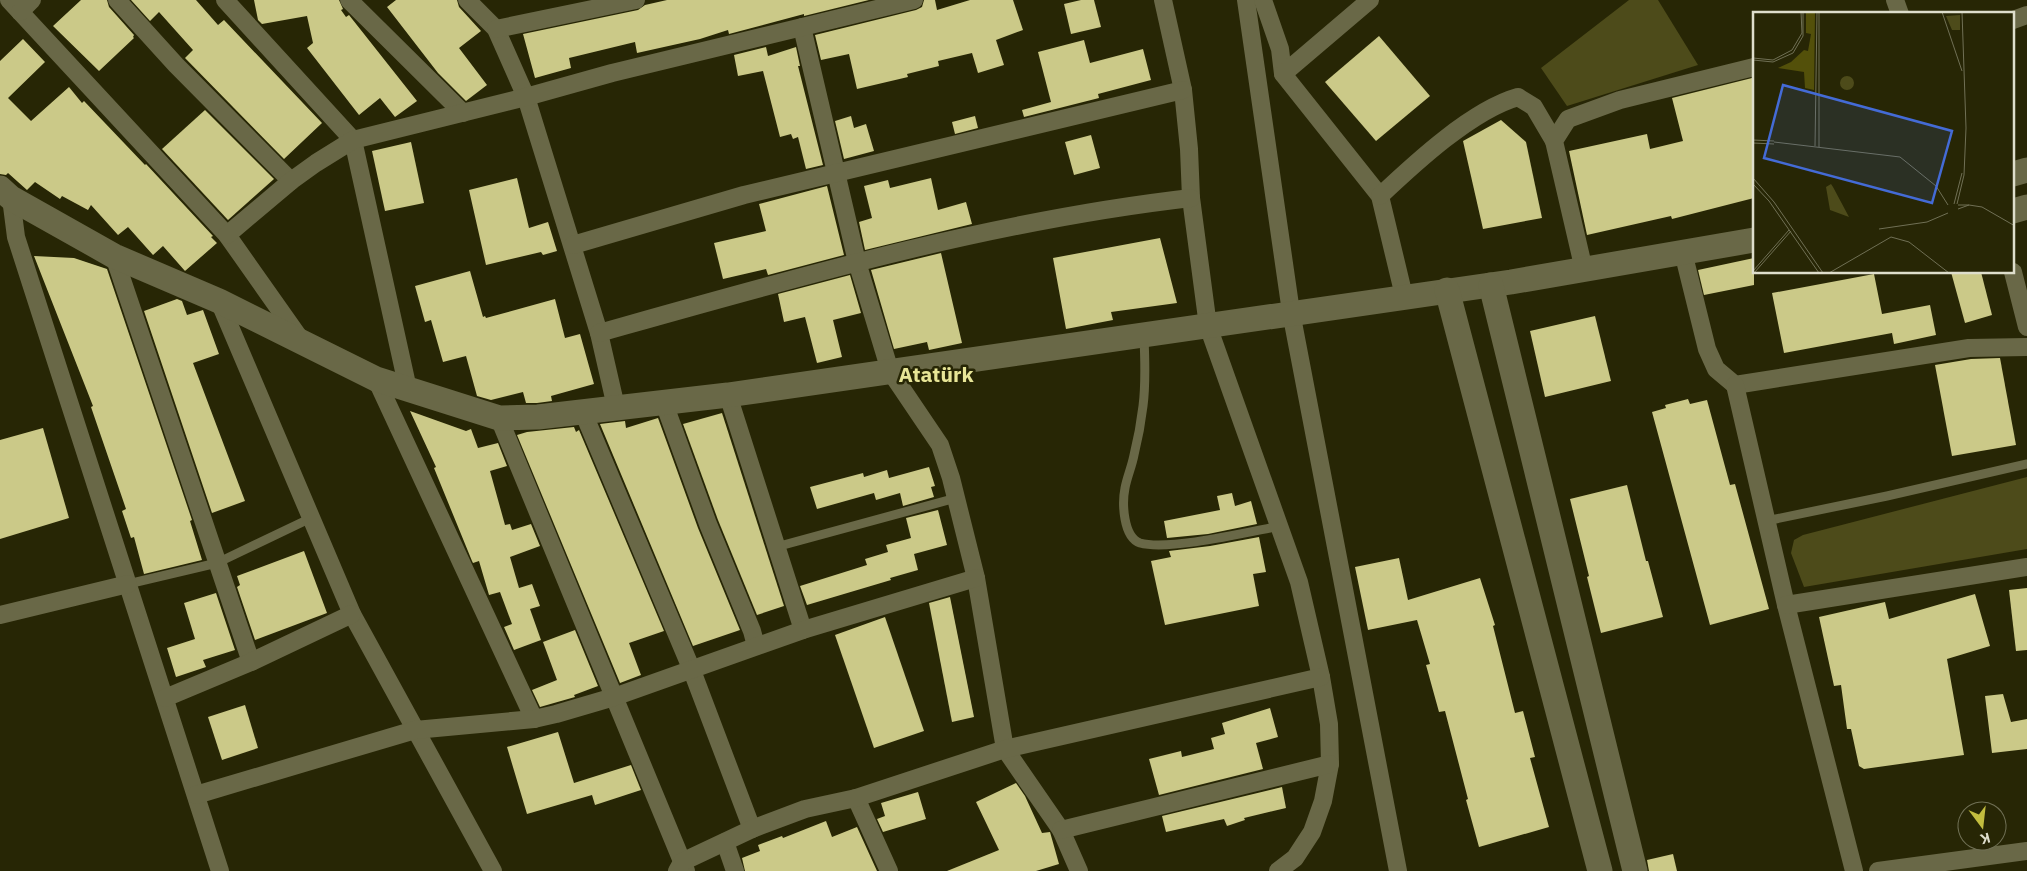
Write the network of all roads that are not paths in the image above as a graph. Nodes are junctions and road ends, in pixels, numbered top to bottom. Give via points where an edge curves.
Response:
1 (117, 0) edge
2 (225, 0) edge
3 (349, 0) edge
4 (467, 0) edge
5 (636, 0) edge
6 (914, 0) edge
7 (1163, 0) edge
8 (1246, 0) edge
9 (1263, 0) edge
10 (1370, 0) edge
11 (1895, 0) edge
12 (20, 4) edge
13 (1899, 12) edge
14 (2027, 15) edge
15 (2014, 20) edge
16 (802, 27) junction
17 (496, 29) junction
18 (1753, 67) edge
19 (1283, 74) junction
20 (1183, 90) junction
21 (526, 97) junction
22 (463, 113) junction
23 (353, 140) junction
24 (1554, 142) junction
25 (2027, 170) edge
26 (835, 174) junction
27 (2014, 174) edge
28 (290, 182) junction
29 (5, 193) edge
30 (1380, 196) junction
31 (1191, 198) junction
32 (2027, 207) edge
33 (2014, 211) edge
34 (228, 235) junction
35 (1753, 240) edge
36 (573, 245) junction
37 (1683, 252) junction
38 (114, 256) junction
39 (857, 262) junction
40 (1584, 270) junction
41 (2014, 274) edge
42 (1491, 285) junction
43 (1447, 290) junction
44 (1404, 296) junction
45 (219, 301) junction
46 (1291, 312) junction
47 (1208, 326) junction
48 (2027, 327) edge
49 (599, 333) junction
50 (1144, 335) junction
51 (303, 342) junction
52 (2027, 347) edge
53 (890, 371) junction
54 (376, 379) junction
55 (1735, 385) junction
56 (408, 389) junction
57 (728, 395) junction
58 (664, 403) junction
59 (616, 407) junction
60 (584, 412) junction
61 (499, 418) junction
62 (2027, 464) edge
63 (956, 498) junction
64 (311, 518) junction
65 (1766, 521) junction
66 (1280, 526) junction
67 (776, 547) junction
68 (217, 562) junction
69 (2027, 567) edge
70 (976, 578) junction
71 (128, 584) junction
72 (1786, 605) junction
73 (352, 614) junction
74 (0, 615) edge
75 (803, 630) junction
76 (756, 646) junction
77 (251, 662) junction
78 (691, 668) junction
79 (1321, 677) junction
80 (614, 697) junction
81 (164, 698) junction
82 (534, 719) junction
83 (415, 730) junction
84 (1004, 749) junction
85 (1330, 764) junction
86 (196, 796) junction
87 (856, 798) junction
88 (752, 829) junction
89 (1061, 830) junction
90 (725, 842) junction
91 (2027, 851) edge
92 (682, 868) edge
93 (220, 871) edge
94 (493, 871) edge
95 (735, 871) edge
96 (889, 871) edge
97 (1079, 871) edge
98 (1278, 871) edge
99 (1398, 871) edge
100 (1600, 871) edge
101 (1635, 871) edge
102 (1854, 871) edge
103 (1878, 871) edge

1 - 28 street
2 - 23 street
3 - 22 street
4 - 17 street
5 - 17 street
6 - 16 street
7 - 20 street
8 - 46 street
9 - 19 street via 1280,49
10 - 19 street
11 - 13 street
12 - 34 street
14 - 15 street
16 - 21 street
16 - 26 street
17 - 21 street
18 - 24 street via 1620,100 1568,119
19 - 30 street
20 - 26 street
20 - 31 street via 1190,149
21 - 22 street
21 - 36 street
22 - 23 street
23 - 28 street
23 - 56 street
24 - 30 street via 1534,107 1518,97 1502,101 1459,129
24 - 40 street
25 - 27 street
26 - 36 street via 744,195
26 - 39 street
28 - 34 street
29 - 38 street
29 - 71 street via 16,237
30 - 44 street
31 - 39 street via 1028,223
31 - 47 street
32 - 33 street
34 - 51 street
35 - 37 street
36 - 49 street
37 - 40 street
37 - 55 street via 1710,356 1716,369
38 - 45 street
38 - 68 street
39 - 49 street
39 - 53 street
40 - 42 street
41 - 48 street
42 - 43 street
42 - 101 street
43 - 44 street
43 - 100 street
44 - 46 street
45 - 51 street
45 - 64 street
46 - 47 street
46 - 99 street
47 - 50 street
47 - 66 street
49 - 59 street
50 - 53 street
50 - 66 lane via 1143,406 1133,461 1124,489 1124,519 1130,534 1139,543 1163,545
51 - 54 street
52 - 55 street via 1969,348
53 - 57 street
53 - 63 street via 940,445
54 - 56 street
54 - 82 street
55 - 65 street
56 - 61 street
57 - 58 street
57 - 67 street
58 - 59 street
58 - 76 street
59 - 60 street
60 - 61 street
60 - 78 street
61 - 80 street
62 - 65 lane
63 - 67 lane
63 - 70 street
64 - 68 lane
64 - 73 street
65 - 72 street
66 - 79 street via 1299,582
67 - 75 street
68 - 71 lane
68 - 77 street
69 - 72 street
70 - 75 street
70 - 84 street
71 - 74 street
71 - 81 street
72 - 102 street
73 - 77 street
73 - 83 street
75 - 76 street
76 - 78 street
77 - 81 street
78 - 80 street
78 - 88 street
79 - 84 street
79 - 85 street via 1329,724
80 - 82 street
80 - 92 street
81 - 86 street
82 - 83 street
83 - 86 street
83 - 94 street
84 - 87 street
84 - 89 street
85 - 89 street
85 - 98 street via 1323,801 1312,832 1295,858
86 - 93 street
87 - 88 street via 805,810
87 - 96 street
88 - 90 street
89 - 97 street
90 - 92 street
90 - 95 street
91 - 103 street

